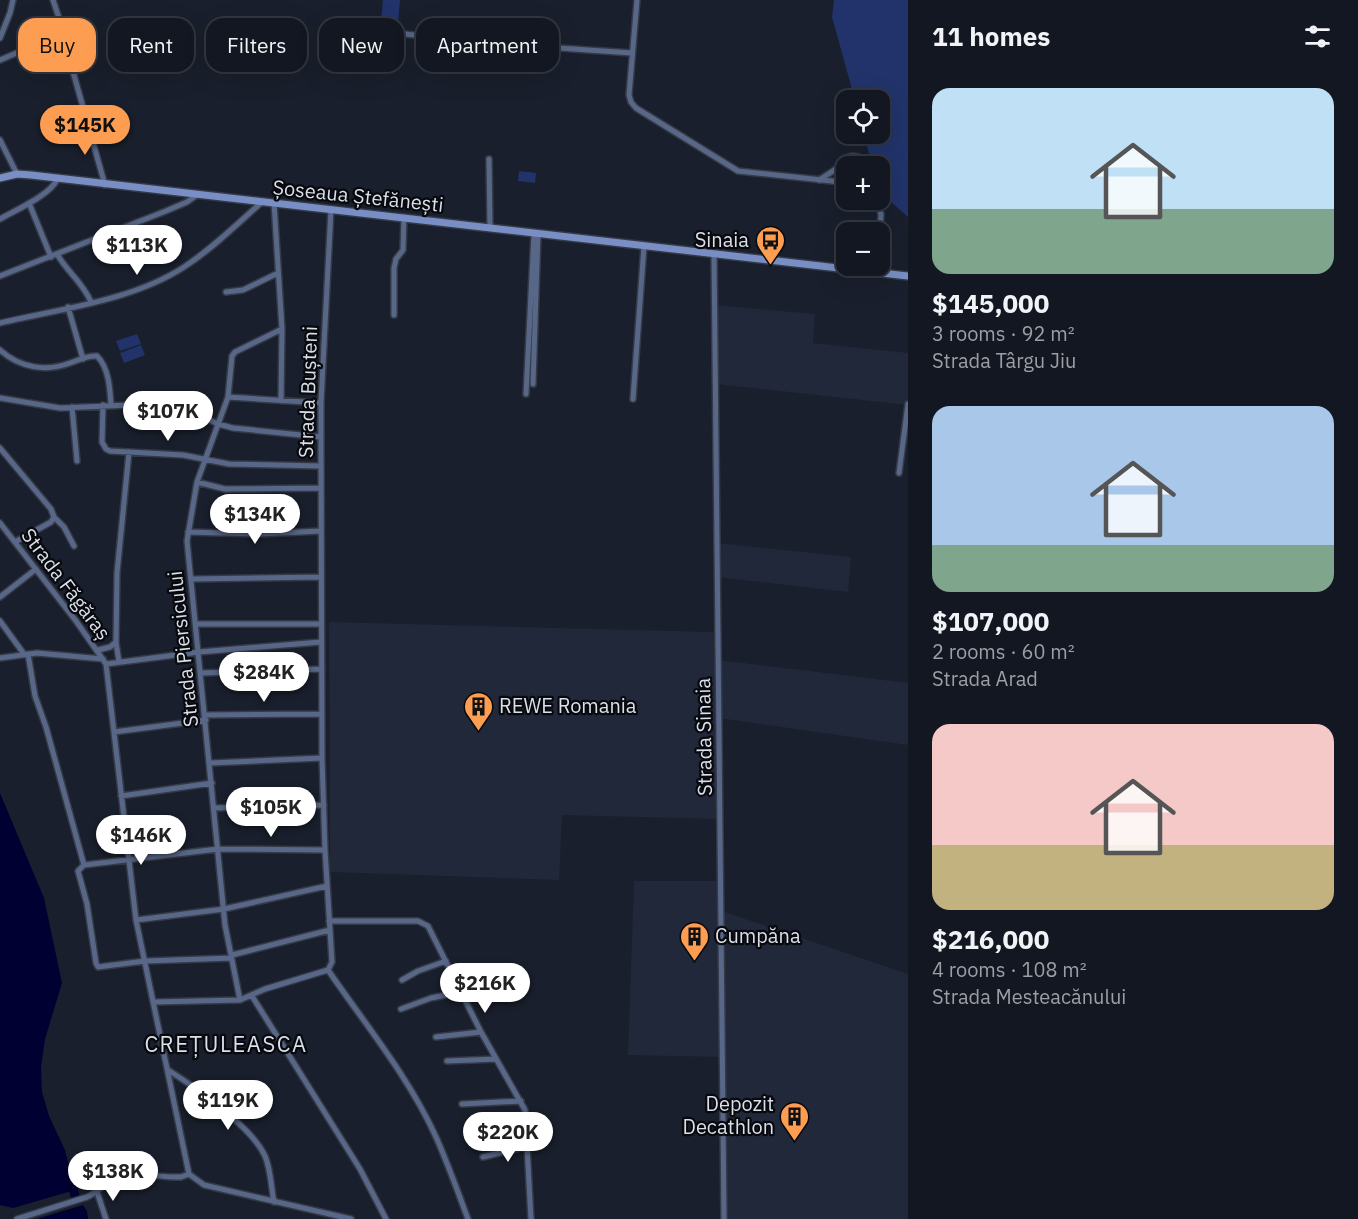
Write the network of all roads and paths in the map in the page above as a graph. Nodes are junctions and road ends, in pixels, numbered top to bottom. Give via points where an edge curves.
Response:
1 (13, 0) edge
2 (52, 0) edge
3 (637, 0) edge
4 (59, 18) edge
5 (405, 34) dead end
6 (0, 38) edge
7 (18, 51) edge
8 (632, 53) junction
9 (0, 58) edge
10 (73, 72) edge
11 (0, 140) edge
12 (489, 159) dead end
13 (836, 168) edge
14 (17, 174) junction
15 (0, 178) edge
16 (58, 178) junction
17 (819, 180) junction
18 (836, 183) edge
19 (105, 185) junction
20 (197, 195) junction
21 (262, 202) junction
22 (29, 203) junction
23 (274, 203) junction
24 (331, 209) junction
25 (404, 217) junction
26 (0, 219) edge
27 (490, 228) junction
28 (536, 234) junction
29 (644, 246) junction
30 (57, 254) junction
31 (714, 254) junction
32 (51, 256) junction
33 (836, 265) edge
34 (890, 272) edge
35 (278, 273) junction
36 (0, 276) edge
37 (908, 276) edge
38 (226, 292) dead end
39 (91, 302) junction
40 (68, 307) junction
41 (394, 315) dead end
42 (0, 323) edge
43 (282, 329) junction
44 (0, 350) edge
45 (83, 359) junction
46 (532, 384) dead end
47 (526, 394) dead end
48 (228, 397) junction
49 (0, 398) edge
50 (633, 399) dead end
51 (281, 400) junction
52 (321, 403) junction
53 (908, 404) edge
54 (102, 405) junction
55 (111, 405) junction
56 (72, 407) junction
57 (218, 424) junction
58 (321, 436) junction
59 (0, 448) edge
60 (129, 452) junction
61 (203, 459) junction
62 (77, 460) dead end
63 (321, 466) junction
64 (899, 473) dead end
65 (196, 482) junction
66 (321, 488) junction
67 (54, 517) junction
68 (0, 523) edge
69 (321, 531) junction
70 (188, 532) junction
71 (15, 542) junction
72 (74, 546) dead end
73 (36, 569) junction
74 (321, 577) junction
75 (191, 579) junction
76 (0, 597) edge
77 (0, 621) edge
78 (196, 624) junction
79 (321, 624) junction
80 (116, 642) junction
81 (321, 642) junction
82 (98, 650) junction
83 (199, 652) junction
84 (26, 654) junction
85 (0, 658) edge
86 (104, 662) junction
87 (119, 662) junction
88 (322, 669) junction
89 (201, 673) junction
90 (322, 714) junction
91 (206, 718) junction
92 (114, 732) junction
93 (322, 758) junction
94 (210, 763) junction
95 (212, 783) junction
96 (121, 796) junction
97 (324, 806) junction
98 (214, 808) junction
99 (218, 849) junction
100 (325, 850) junction
101 (128, 861) junction
102 (84, 865) junction
103 (327, 886) junction
104 (224, 909) junction
105 (136, 920) junction
106 (329, 921) junction
107 (330, 930) junction
108 (232, 956) junction
109 (145, 961) junction
110 (446, 961) junction
111 (328, 970) junction
112 (402, 980) dead end
113 (461, 992) junction
114 (252, 996) junction
115 (240, 1000) junction
116 (154, 1002) junction
117 (401, 1009) dead end
118 (481, 1032) junction
119 (436, 1037) dead end
120 (496, 1059) junction
121 (447, 1061) dead end
122 (168, 1070) junction
123 (521, 1101) junction
124 (462, 1104) dead end
125 (528, 1146) junction
126 (483, 1157) dead end
127 (189, 1174) junction
128 (99, 1190) junction
129 (274, 1202) junction
130 (17, 1219) edge
131 (106, 1219) edge
132 (351, 1219) edge
133 (386, 1219) edge
134 (468, 1219) edge
135 (531, 1219) edge
136 (724, 1219) edge

1 - 6 street
2 - 4 street
3 - 8 street
5 - 8 street
7 - 9 street
8 - 17 street via 629,95 636,108 738,171
10 - 19 street
11 - 14 street
12 - 27 street
13 - 17 street
14 - 15 main road, Șoseaua Ștefănești
14 - 16 main road, Șoseaua Ștefănești
16 - 19 main road, Șoseaua Ștefănești
16 - 22 street
17 - 18 street
19 - 20 main road, Șoseaua Ștefănești
20 - 21 main road, Șoseaua Ștefănești
20 - 30 street
21 - 23 main road, Șoseaua Ștefănești
21 - 39 street via 184,268 147,285
22 - 26 street
22 - 32 street
23 - 24 main road, Șoseaua Ștefănești
23 - 35 street
24 - 25 main road, Șoseaua Ștefănești
24 - 52 street, Strada Bușteni
25 - 27 main road, Șoseaua Ștefănești
25 - 41 street via 403,250 394,268
27 - 28 main road, Șoseaua Ștefănești
28 - 29 main road, Șoseaua Ștefănești
28 - 46 street
28 - 47 street
29 - 31 main road, Șoseaua Ștefănești
29 - 50 street
30 - 32 street
30 - 39 street
31 - 33 main road, Șoseaua Ștefănești
31 - 136 street, Strada Sinaia
32 - 36 street
34 - 37 main road, Șoseaua Ștefănești
35 - 38 street via 243,290
35 - 43 street
39 - 40 street
40 - 42 street
40 - 45 street
43 - 48 street, Strada Piersicului via 233,354
43 - 51 street
44 - 45 street via 18,362 45,369
45 - 55 street via 99,358 110,388
48 - 51 street
48 - 57 street, Strada Piersicului
49 - 56 street
51 - 52 street
52 - 58 street, Strada Bușteni
53 - 64 street
54 - 55 street
54 - 56 street
54 - 60 street via 104,446 110,451
55 - 57 street via 203,417
56 - 62 street
57 - 58 street
57 - 61 street, Strada Piersicului
58 - 63 street, Strada Bușteni
59 - 67 street
60 - 61 street
60 - 80 street via 117,573
61 - 63 street via 229,464
61 - 65 street, Strada Piersicului
63 - 66 street, Strada Bușteni
65 - 66 street via 225,489
65 - 70 street, Strada Piersicului
66 - 69 street, Strada Bușteni
67 - 71 street
67 - 72 street
68 - 71 street, Strada Făgăraș
69 - 70 street
69 - 74 street, Strada Bușteni
70 - 75 street, Strada Piersicului
71 - 73 street, Strada Făgăraș
73 - 76 street
73 - 82 street, Strada Făgăraș
74 - 75 street
74 - 79 street, Strada Bușteni
75 - 78 street, Strada Piersicului
77 - 84 street
78 - 79 street
78 - 83 street, Strada Piersicului
79 - 81 street, Strada Bușteni
80 - 82 street
80 - 87 street
81 - 83 street
81 - 88 street, Strada Bușteni
82 - 86 street, Strada Făgăraș
83 - 87 street
83 - 89 street, Strada Piersicului
84 - 85 street
84 - 86 street
84 - 102 street
86 - 87 street
86 - 92 street
88 - 89 street
88 - 90 street, Strada Bușteni
89 - 91 street, Strada Piersicului
90 - 91 street
90 - 93 street, Strada Bușteni
91 - 92 street
91 - 94 street, Strada Piersicului
92 - 96 street
93 - 94 street
93 - 97 street, Strada Bușteni
94 - 95 street, Strada Piersicului
95 - 96 street
95 - 98 street, Strada Piersicului
96 - 101 street
97 - 98 street
97 - 100 street, Strada Bușteni
98 - 99 street, Strada Piersicului
99 - 100 street
99 - 101 street
99 - 104 street, Strada Piersicului
100 - 103 street, Strada Bușteni
101 - 102 street
101 - 105 street
102 - 109 street via 78,871 97,965
103 - 104 street
103 - 106 street, Strada Bușteni
104 - 105 street
104 - 108 street, Strada Piersicului
105 - 109 street
106 - 107 street, Strada Bușteni
106 - 110 street via 423,922
107 - 108 street
107 - 111 street, Strada Bușteni via 332,962
108 - 109 street
108 - 115 street, Strada Piersicului
109 - 116 street
110 - 112 street
110 - 113 street
111 - 114 street
111 - 134 street via 418,1103 436,1136
113 - 117 street
113 - 118 street
114 - 115 street
114 - 133 street via 360,1169
115 - 116 street
116 - 122 street
118 - 119 street
118 - 120 street
120 - 121 street
120 - 123 street
122 - 127 street
122 - 129 street via 210,1099 256,1141 266,1159
123 - 124 street
123 - 125 street
125 - 126 street
125 - 135 street
127 - 128 street via 181,1178 122,1176
127 - 129 street via 204,1185
128 - 130 street
128 - 131 street
129 - 132 street

